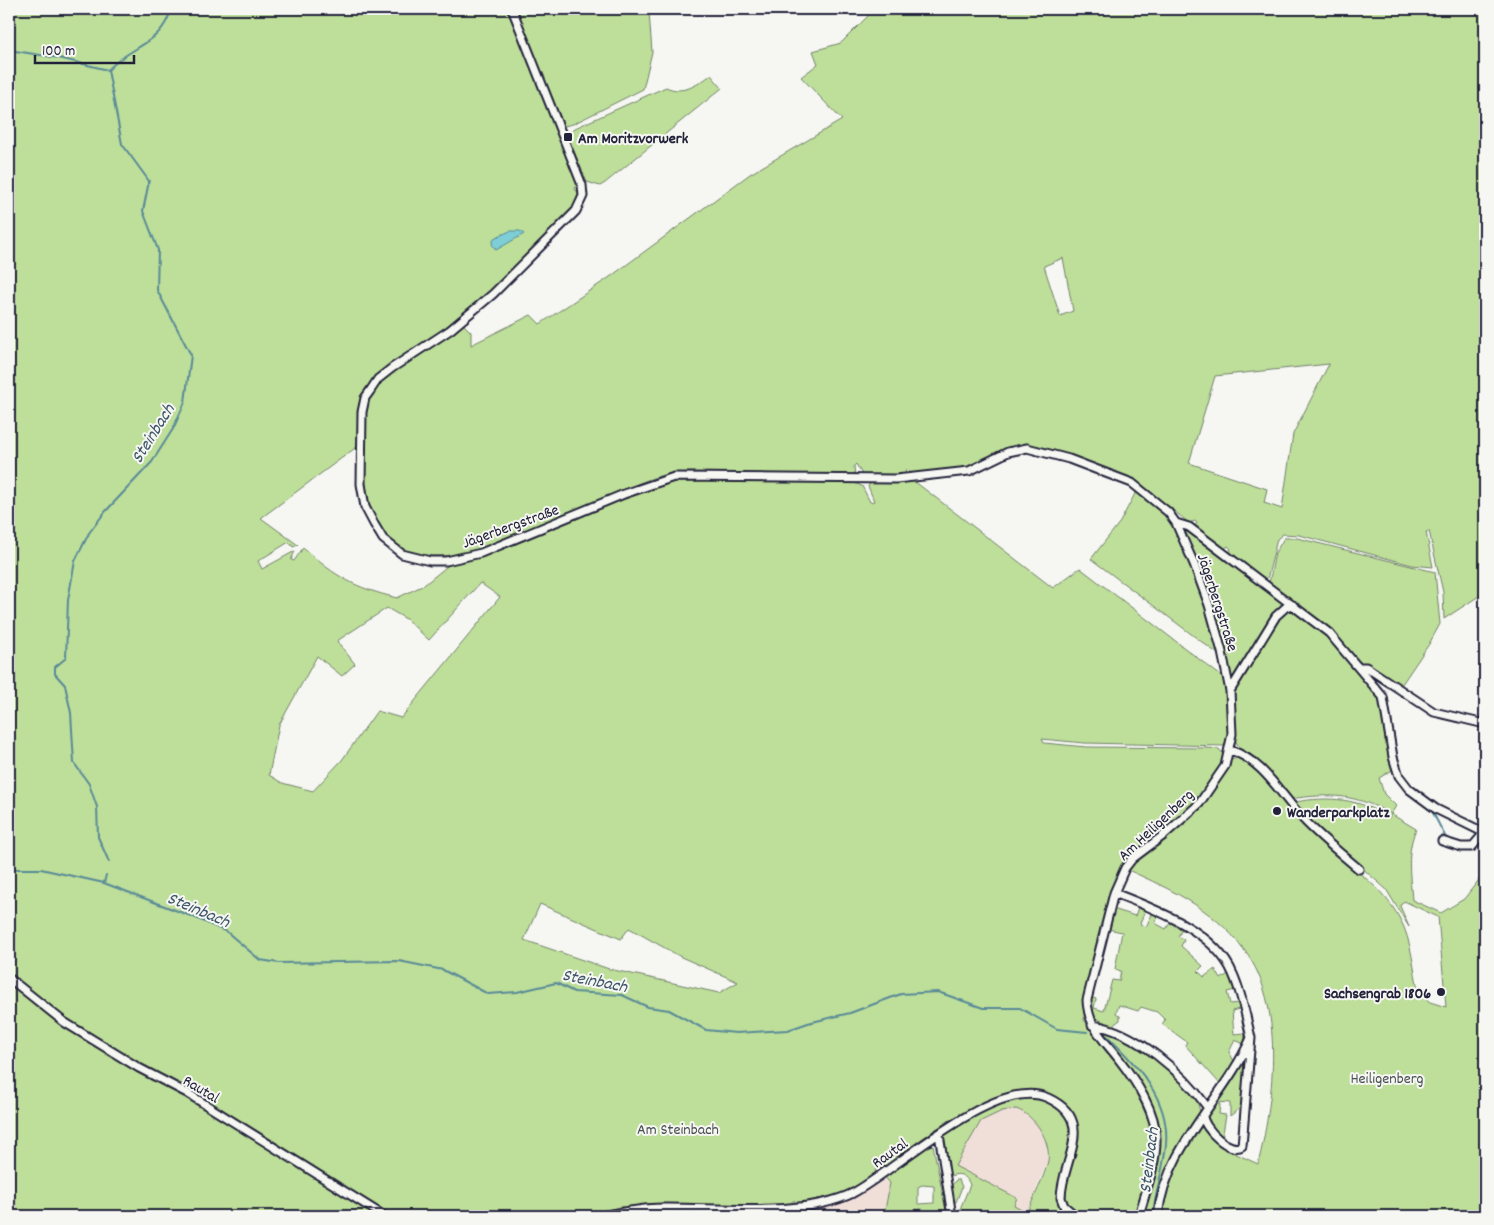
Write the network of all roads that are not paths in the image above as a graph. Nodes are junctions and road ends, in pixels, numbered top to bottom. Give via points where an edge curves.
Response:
1 (512, 9) edge
2 (1176, 523) junction
3 (1293, 605) junction
4 (1359, 667) junction
5 (1230, 691) junction
6 (1485, 724) edge
7 (1230, 750) junction
8 (1485, 833) edge
9 (1442, 841) dead end
10 (1359, 869) dead end
11 (1114, 893) junction
12 (9, 978) edge
13 (1092, 1025) junction
14 (1252, 1038) junction
15 (1208, 1108) junction
16 (1203, 1116) junction
17 (939, 1134) junction
18 (384, 1216) edge
19 (602, 1216) edge
20 (952, 1216) edge
21 (1076, 1216) edge
22 (1139, 1216) edge
23 (1158, 1216) edge

1 - 2 street, Jägerbergstraße via 573,158 583,196 576,211 493,294 450,330 378,379 365,398 362,412 365,506 392,548 430,561 468,556 674,477 896,479 968,471 1008,452 1027,448 1061,456 1123,478 1157,502
2 - 3 street, Jägerbergstraße via 1189,527
2 - 5 street, Jägerbergstraße via 1209,605
3 - 4 street, Jägerbergstraße via 1329,633
3 - 5 street, Jägerbergstraße via 1276,616
4 - 6 street via 1366,667 1434,712
4 - 8 street, Jägerbergstraße via 1385,702 1399,776 1427,803
5 - 7 street, Jägerbergstraße
7 - 10 street via 1243,754 1260,768 1306,822
7 - 11 street, Am Heiligenberg via 1216,782 1199,804 1132,859
8 - 9 street via 1472,847
11 - 13 street, Am Heiligenberg via 1086,1000
11 - 14 street via 1164,914 1212,946 1233,972
12 - 18 street, Rautal via 72,1027 187,1093
13 - 15 street via 1109,1027 1163,1061
13 - 22 street, Am Heiligenberg via 1134,1080 1148,1105 1155,1129 1154,1156
14 - 15 street via 1227,1083
14 - 16 street via 1242,1146 1234,1149 1209,1131
15 - 16 street
16 - 23 street via 1184,1144 1169,1176 1160,1198
17 - 19 street, Rautal via 863,1186 838,1199 794,1207 638,1209
17 - 20 street
17 - 21 street, Rautal via 981,1109 1012,1097 1031,1094 1055,1102 1068,1113 1075,1128 1061,1198 1064,1206

